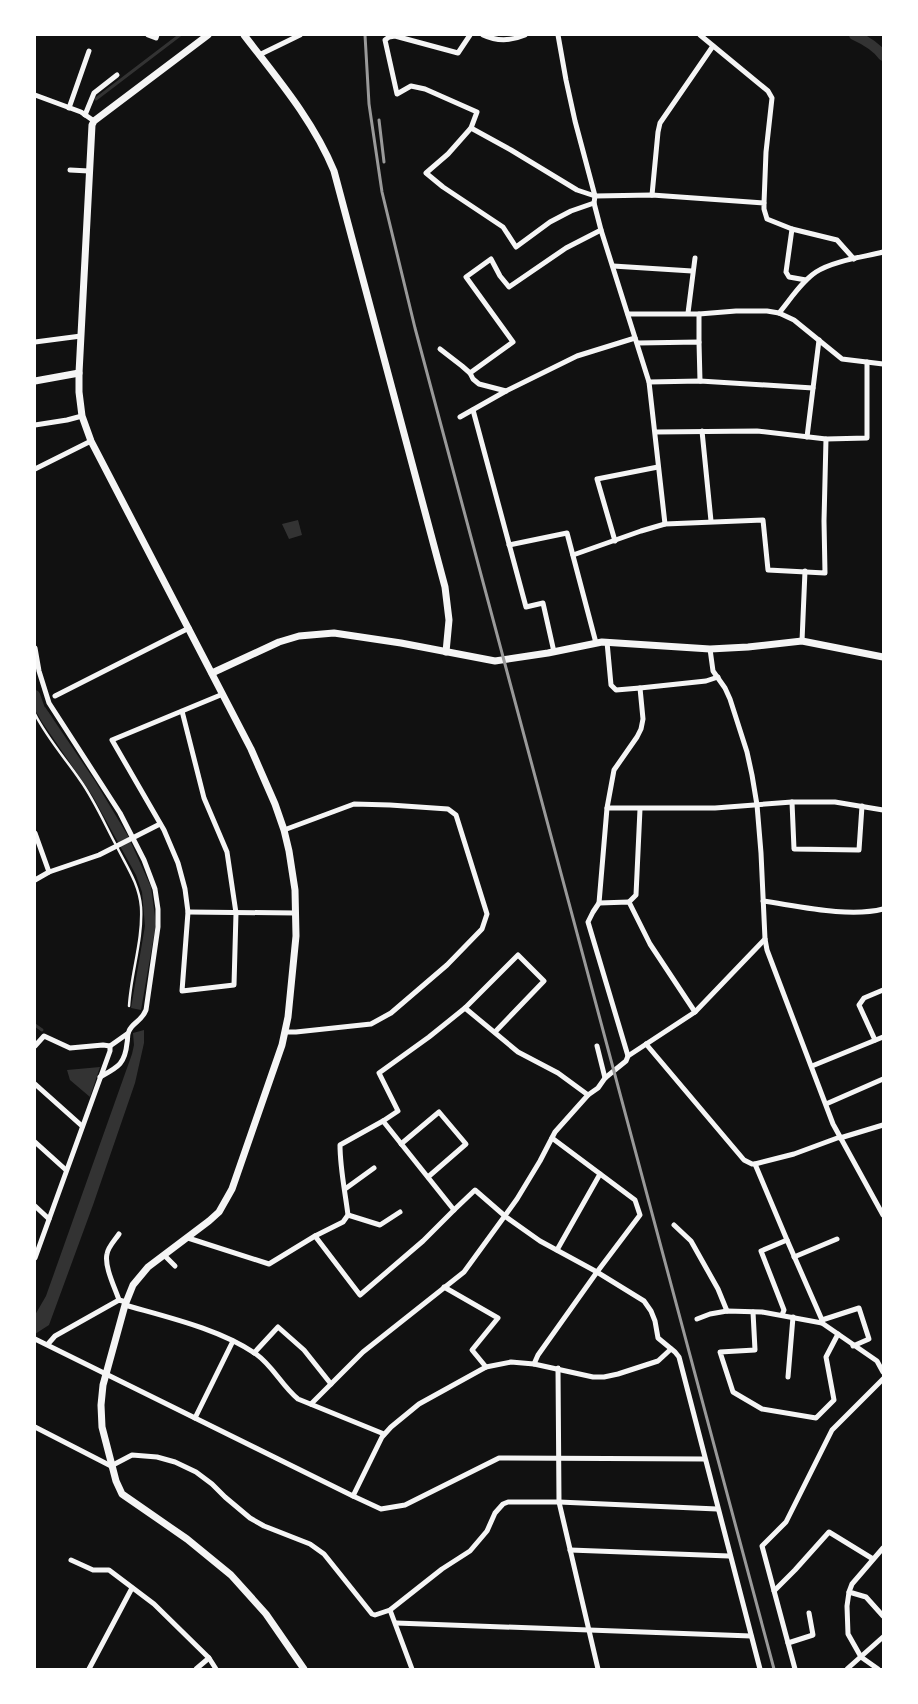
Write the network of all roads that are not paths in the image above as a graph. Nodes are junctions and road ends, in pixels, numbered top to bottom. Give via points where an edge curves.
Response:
1 (148, 35) edge
2 (157, 35) edge
3 (208, 35) edge
4 (244, 35) edge
5 (300, 35) edge
6 (470, 35) edge
7 (483, 35) edge
8 (525, 35) edge
9 (558, 35) edge
10 (700, 35) edge
11 (713, 46) junction
12 (89, 51) dead end
13 (259, 55) junction
14 (117, 75) dead end
15 (35, 95) edge
16 (69, 108) junction
17 (86, 115) junction
18 (94, 121) junction
19 (471, 128) junction
20 (70, 170) dead end
21 (89, 170) junction
22 (652, 195) junction
23 (595, 196) junction
24 (764, 202) junction
25 (594, 203) junction
26 (792, 229) junction
27 (601, 230) junction
28 (883, 252) edge
29 (694, 258) dead end
30 (854, 259) junction
31 (613, 266) junction
32 (692, 271) junction
33 (806, 280) junction
34 (688, 313) junction
35 (779, 313) junction
36 (628, 314) junction
37 (699, 314) junction
38 (81, 336) junction
39 (635, 338) junction
40 (819, 340) junction
41 (35, 342) edge
42 (699, 342) junction
43 (638, 344) junction
44 (440, 349) dead end
45 (867, 362) junction
46 (883, 364) edge
47 (79, 373) junction
48 (470, 373) junction
49 (700, 380) junction
50 (35, 381) edge
51 (649, 382) junction
52 (813, 388) junction
53 (506, 391) junction
54 (473, 410) junction
55 (82, 416) junction
56 (460, 417) dead end
57 (35, 424) edge
58 (702, 431) junction
59 (656, 432) junction
60 (807, 437) junction
61 (826, 439) junction
62 (91, 441) junction
63 (658, 467) junction
64 (35, 469) edge
65 (711, 522) junction
66 (665, 524) junction
67 (615, 541) junction
68 (509, 545) junction
69 (573, 555) junction
70 (805, 571) junction
71 (189, 628) junction
72 (802, 641) junction
73 (607, 642) junction
74 (596, 643) junction
75 (35, 648) edge
76 (710, 649) junction
77 (446, 652) junction
78 (554, 652) junction
79 (883, 656) edge
80 (212, 673) junction
81 (718, 677) junction
82 (640, 688) junction
83 (223, 694) junction
84 (51, 697) junction
85 (182, 711) junction
86 (35, 714) edge
87 (792, 802) junction
88 (757, 805) junction
89 (862, 806) junction
90 (607, 808) junction
91 (640, 809) junction
92 (883, 810) edge
93 (160, 824) junction
94 (284, 830) junction
95 (35, 833) edge
96 (133, 838) junction
97 (118, 847) junction
98 (49, 872) junction
99 (35, 880) edge
100 (763, 901) junction
101 (630, 902) junction
102 (599, 903) junction
103 (883, 909) edge
104 (188, 912) junction
105 (236, 913) junction
106 (296, 913) junction
107 (765, 939) junction
108 (883, 990) edge
109 (129, 1006) dead end
110 (465, 1008) junction
111 (696, 1012) junction
112 (285, 1032) junction
113 (495, 1032) junction
114 (128, 1034) junction
115 (883, 1037) edge
116 (874, 1040) junction
117 (646, 1044) junction
118 (35, 1046) edge
119 (110, 1046) junction
120 (597, 1046) dead end
121 (628, 1056) junction
122 (812, 1066) junction
123 (100, 1077) junction
124 (605, 1078) junction
125 (883, 1080) edge
126 (35, 1084) edge
127 (588, 1095) junction
128 (826, 1104) junction
129 (383, 1121) junction
130 (883, 1125) edge
131 (82, 1126) junction
132 (840, 1137) junction
133 (552, 1138) junction
134 (35, 1142) edge
135 (401, 1144) junction
136 (755, 1164) junction
137 (374, 1168) dead end
138 (66, 1170) junction
139 (600, 1174) junction
140 (428, 1177) junction
141 (345, 1189) junction
142 (35, 1206) edge
143 (454, 1210) junction
144 (400, 1212) dead end
145 (348, 1215) junction
146 (883, 1215) edge
147 (506, 1216) junction
148 (49, 1219) junction
149 (674, 1225) dead end
150 (119, 1234) dead end
151 (315, 1236) junction
152 (188, 1238) junction
153 (837, 1239) dead end
154 (787, 1240) junction
155 (557, 1250) junction
156 (164, 1255) junction
157 (794, 1257) junction
158 (35, 1258) edge
159 (175, 1266) dead end
160 (596, 1272) junction
161 (444, 1287) junction
162 (123, 1302) junction
163 (726, 1311) junction
164 (753, 1312) junction
165 (782, 1315) junction
166 (793, 1317) junction
167 (697, 1319) dead end
168 (822, 1322) junction
169 (838, 1334) junction
170 (37, 1340) edge
171 (233, 1341) junction
172 (48, 1344) junction
173 (853, 1346) junction
174 (671, 1349) junction
175 (254, 1353) junction
176 (883, 1358) edge
177 (877, 1361) junction
178 (534, 1364) junction
179 (486, 1366) junction
180 (558, 1368) junction
181 (883, 1372) edge
182 (106, 1374) junction
183 (788, 1377) dead end
184 (883, 1379) edge
185 (330, 1384) junction
186 (311, 1404) junction
187 (195, 1418) junction
188 (35, 1426) edge
189 (384, 1434) junction
190 (559, 1459) junction
191 (704, 1459) junction
192 (111, 1466) junction
193 (353, 1496) junction
194 (560, 1502) junction
195 (717, 1509) junction
196 (883, 1548) edge
197 (570, 1550) junction
198 (729, 1556) junction
199 (873, 1559) junction
200 (72, 1560) dead end
201 (132, 1588) junction
202 (774, 1591) junction
203 (849, 1592) junction
204 (390, 1610) junction
205 (809, 1613) dead end
206 (883, 1616) edge
207 (396, 1623) junction
208 (589, 1630) junction
209 (751, 1636) junction
210 (883, 1638) edge
211 (788, 1643) junction
212 (861, 1657) junction
213 (209, 1658) junction
214 (90, 1669) edge
215 (196, 1669) edge
216 (216, 1669) edge
217 (304, 1669) edge
218 (412, 1669) edge
219 (598, 1669) edge
220 (760, 1669) edge
221 (795, 1669) edge
222 (848, 1669) edge
223 (878, 1669) edge

1 - 2 street via 156,38
3 - 18 street
4 - 13 street
5 - 13 street
6 - 19 street via 458,53 395,36 385,40 397,94 411,86 425,89 477,112
7 - 8 street via 512,40
9 - 23 street via 575,121
10 - 11 street
11 - 22 street via 660,123
11 - 24 street via 768,91 772,98
12 - 16 street
13 - 77 street via 316,133 334,171 444,587 449,620
14 - 17 street via 94,93
15 - 16 street
16 - 17 street
17 - 18 street
18 - 21 street via 90,131
19 - 23 street via 577,190
19 - 25 street via 426,173 503,227 516,247 550,222
20 - 21 street
21 - 38 street
22 - 23 street
22 - 24 street
23 - 25 street
24 - 26 street via 767,219
25 - 27 street
26 - 30 street via 837,240
26 - 33 street via 786,272 789,276
27 - 31 street
27 - 48 street via 566,248 509,288 491,259 466,277 513,342
28 - 30 street
29 - 32 street
30 - 33 street via 816,272
31 - 32 street
31 - 36 street
32 - 34 street
33 - 35 street
34 - 36 street
34 - 37 street
35 - 37 street via 736,311
35 - 40 street via 794,320
36 - 39 street
37 - 42 street
38 - 41 street
38 - 47 street
39 - 43 street
39 - 53 street via 577,356
40 - 45 street via 842,359
40 - 52 street
42 - 43 street
42 - 49 street
43 - 51 street
44 - 48 street
45 - 46 street
45 - 61 street via 867,438
47 - 50 street
47 - 55 street
48 - 53 street via 479,384
49 - 51 street
49 - 52 street
51 - 59 street
52 - 60 street
53 - 54 street
54 - 56 street
54 - 68 street
55 - 57 street
55 - 62 street
58 - 59 street
58 - 60 street via 757,431
58 - 65 street
59 - 63 street
60 - 61 street
61 - 70 street via 825,573
62 - 64 street
62 - 71 street
63 - 66 street
63 - 67 street via 597,479
65 - 66 street
65 - 70 street via 763,520 768,570
66 - 67 street
67 - 69 street
68 - 69 street via 567,533
68 - 78 street via 526,607 543,603
69 - 74 street
70 - 72 street
71 - 80 street
71 - 84 street
72 - 76 street
72 - 79 street
73 - 74 street
73 - 76 street
73 - 82 street via 611,685 616,690
74 - 78 street
75 - 84 street via 38,671
76 - 81 street
77 - 78 street via 494,661
77 - 80 street via 356,636 315,634 279,642
80 - 83 street
81 - 82 street
81 - 88 street via 730,699 747,752
82 - 90 street via 641,729 614,770
83 - 85 street
83 - 94 street via 265,777
84 - 96 street via 65,730
85 - 93 street via 112,740
85 - 105 street via 204,798 227,852
86 - 97 lane via 85,787
87 - 88 street
87 - 89 street
87 - 89 street via 794,849 859,850
88 - 91 street
88 - 100 street
89 - 92 street
90 - 91 street
90 - 102 street
91 - 101 street via 636,894
93 - 96 street
93 - 104 street via 178,863
94 - 106 street
94 - 112 street via 354,804 448,809 456,815 487,914 482,929 447,965 391,1013 371,1024
95 - 98 street
96 - 97 street
96 - 114 street via 155,889 158,927 146,1010
97 - 98 street
97 - 109 lane via 138,889 141,906
98 - 99 street
100 - 103 street via 845,912 869,913
100 - 107 street
101 - 102 street
101 - 111 street via 650,944
102 - 121 street via 588,922
104 - 105 street
104 - 105 street via 182,990 234,985
105 - 106 street
106 - 112 street via 294,967
107 - 111 street
107 - 122 street
108 - 116 street via 864,998 859,1005
110 - 113 street
110 - 113 street via 518,955 544,981
110 - 129 street via 379,1072 398,1111
111 - 117 street
112 - 152 street via 232,1189 218,1212
113 - 127 street via 518,1052 558,1073
114 - 119 street
114 - 123 street via 122,1062
115 - 116 street
116 - 122 street
117 - 121 street
117 - 136 street via 744,1160
118 - 119 street via 44,1036 70,1048
119 - 123 street
120 - 124 street
121 - 124 street
122 - 128 street
123 - 131 street
124 - 127 street
125 - 128 street
126 - 131 street
127 - 133 street
128 - 132 street
129 - 135 street
129 - 141 street via 340,1144
130 - 132 street
131 - 138 street
132 - 136 street
132 - 146 street
133 - 139 street
133 - 147 street
134 - 138 street
135 - 140 street
135 - 140 street via 439,1112 466,1144
136 - 154 street
137 - 141 street
138 - 148 street
139 - 155 street
139 - 160 street via 635,1200 640,1215
140 - 143 street
141 - 145 street
142 - 148 street
143 - 147 street via 475,1190
143 - 151 street via 360,1295
144 - 145 street via 380,1225
145 - 151 street via 343,1222
147 - 155 street
147 - 161 street via 464,1272
148 - 158 street
149 - 163 street via 691,1241 718,1289
150 - 162 street via 106,1256 111,1279
151 - 152 street via 269,1264
152 - 156 street
153 - 157 street
154 - 157 street
154 - 165 street via 760,1251 784,1310
155 - 160 street
156 - 159 street
156 - 162 street via 140,1275
157 - 168 street
160 - 174 street via 644,1301 655,1321 658,1338
160 - 178 street
161 - 179 street via 498,1318 472,1350
161 - 185 street
162 - 171 street
162 - 172 street via 55,1336
162 - 182 street
163 - 164 street
163 - 167 street
164 - 165 street
164 - 169 street via 755,1350 720,1352 733,1392 762,1409 816,1418 834,1400 826,1357
165 - 166 street
166 - 168 street
166 - 183 street
168 - 169 street
168 - 173 street via 859,1308 869,1339
169 - 173 street
170 - 172 street
171 - 175 street
171 - 187 street
172 - 182 street
173 - 177 street
174 - 180 street via 658,1361 604,1377
174 - 191 street via 678,1358
175 - 185 street via 278,1328 304,1350
175 - 186 street via 291,1393
176 - 177 street
177 - 181 street
178 - 179 street via 511,1362
178 - 180 street
179 - 189 street via 419,1404
180 - 190 street
182 - 187 street
182 - 192 street via 101,1415
184 - 202 street via 832,1430 786,1522 762,1546
185 - 186 street
186 - 189 street
187 - 193 street
188 - 192 street
189 - 193 street
190 - 191 street
190 - 193 street via 499,1458 405,1506 382,1509
190 - 194 street
191 - 195 street
192 - 204 street via 132,1455 157,1457 196,1472 250,1518 310,1544 324,1554 372,1614
192 - 217 street via 122,1494 211,1557 250,1594
194 - 195 street
194 - 197 street
194 - 204 street via 503,1504 470,1551
195 - 198 street
196 - 199 street
197 - 198 street
197 - 208 street
198 - 209 street
199 - 202 street via 829,1532
199 - 203 street
200 - 201 street via 93,1570 108,1570
201 - 213 street via 154,1604
201 - 214 street
202 - 211 street
203 - 206 street via 866,1597
203 - 212 street via 848,1634
204 - 207 street
205 - 211 street via 813,1635
207 - 208 street
207 - 218 street
208 - 209 street
208 - 219 street
209 - 220 street
210 - 212 street
211 - 221 street
212 - 222 street
212 - 223 street
213 - 215 street
213 - 216 street

